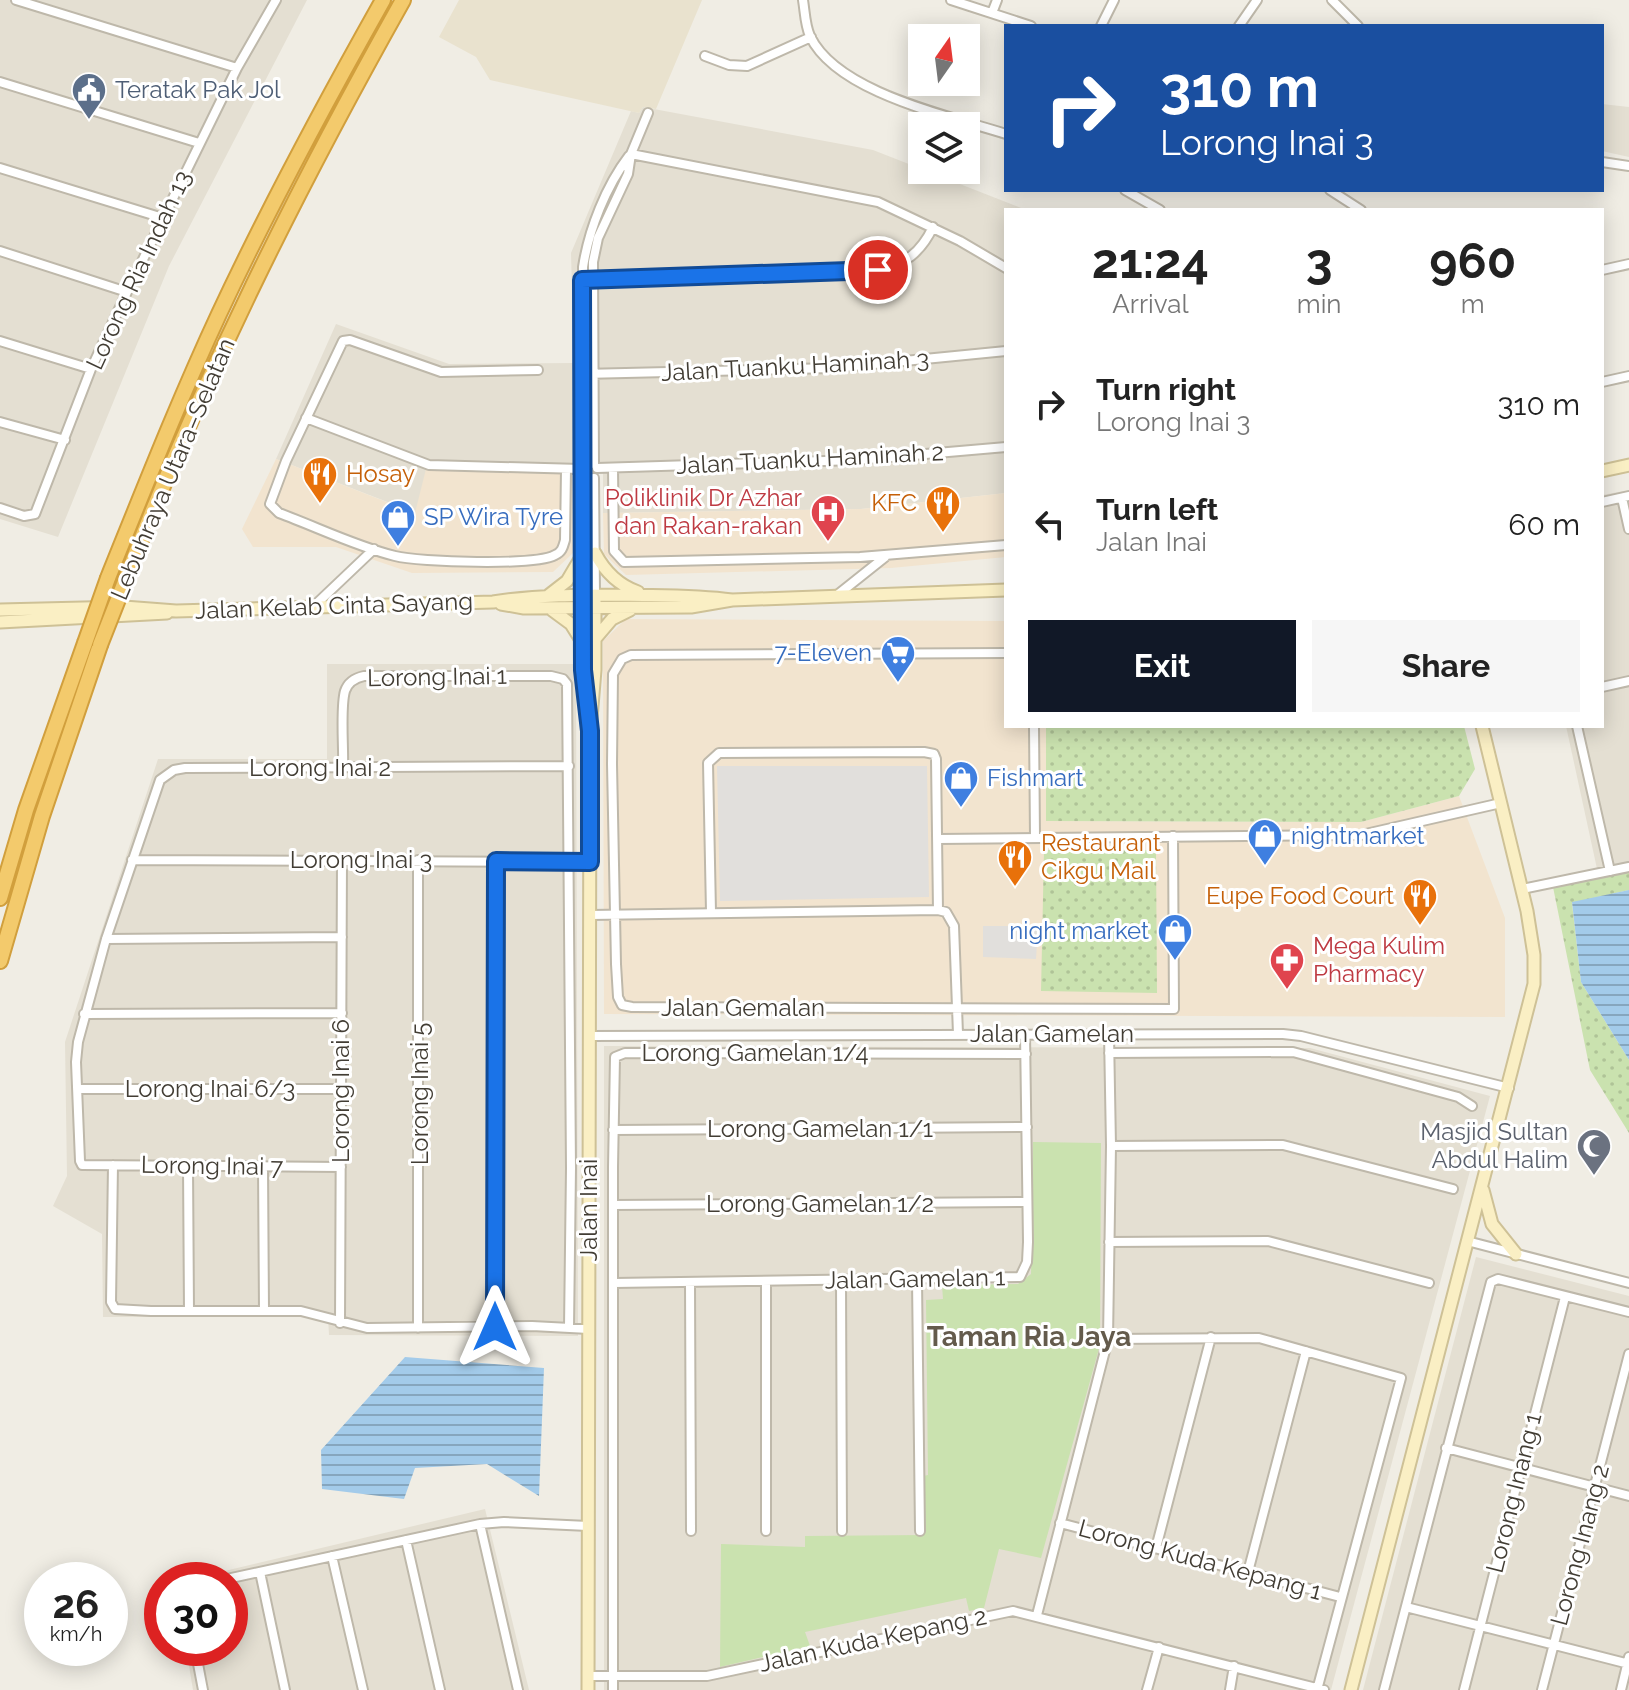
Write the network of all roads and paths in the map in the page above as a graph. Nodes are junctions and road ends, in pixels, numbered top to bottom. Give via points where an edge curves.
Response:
1 (16, 0) edge
2 (276, 0) edge
3 (383, 0) edge
4 (403, 0) edge
5 (803, 0) edge
6 (951, 0) edge
7 (997, 0) edge
8 (1114, 0) edge
9 (1257, 0) edge
10 (1332, 0) edge
11 (992, 13) junction
12 (1025, 24) edge
13 (1102, 24) edge
14 (1240, 24) edge
15 (1356, 24) edge
16 (811, 37) junction
17 (705, 56) dead end
18 (237, 68) junction
19 (0, 82) edge
20 (648, 113) dead end
21 (1004, 133) edge
22 (199, 143) junction
23 (631, 154) junction
24 (1604, 162) edge
25 (1629, 166) edge
26 (0, 168) edge
27 (1128, 192) edge
28 (1333, 192) edge
29 (1156, 208) edge
30 (1358, 208) edge
31 (163, 218) junction
32 (933, 227) junction
33 (0, 251) edge
34 (1629, 264) edge
35 (1004, 267) edge
36 (1604, 270) edge
37 (587, 281) junction
38 (127, 292) junction
39 (0, 341) edge
40 (1004, 351) edge
41 (91, 369) junction
42 (538, 370) dead end
43 (588, 374) junction
44 (1629, 376) edge
45 (1604, 382) edge
46 (306, 418) junction
47 (0, 422) edge
48 (65, 440) junction
49 (1004, 447) edge
50 (1629, 465) edge
51 (613, 468) junction
52 (566, 469) junction
53 (583, 470) junction
54 (595, 470) junction
55 (1604, 471) edge
56 (1625, 497) edge
57 (1604, 502) edge
58 (0, 508) edge
59 (1629, 529) edge
60 (1004, 545) edge
61 (374, 549) junction
62 (589, 554) junction
63 (886, 556) junction
64 (1004, 590) edge
65 (589, 595) junction
66 (836, 596) junction
67 (549, 602) junction
68 (646, 602) junction
69 (313, 607) junction
70 (589, 608) junction
71 (0, 610) edge
72 (176, 611) junction
73 (0, 622) edge
74 (595, 639) junction
75 (583, 648) junction
76 (1004, 653) edge
77 (1629, 681) edge
78 (1604, 687) edge
79 (1034, 728) edge
80 (1482, 728) edge
81 (1577, 728) edge
82 (590, 731) junction
83 (569, 766) junction
84 (343, 768) junction
85 (1501, 803) junction
86 (1173, 836) junction
87 (1035, 837) junction
88 (938, 839) junction
89 (132, 860) junction
90 (342, 860) junction
91 (418, 860) junction
92 (496, 861) junction
93 (570, 861) junction
94 (590, 862) junction
95 (1629, 867) edge
96 (1610, 871) junction
97 (1522, 889) junction
98 (0, 898) edge
99 (938, 910) junction
100 (711, 912) junction
101 (616, 914) junction
102 (590, 915) junction
103 (342, 937) junction
104 (106, 939) junction
105 (0, 961) edge
106 (957, 1008) junction
107 (342, 1013) junction
108 (84, 1014) junction
109 (958, 1034) junction
110 (1025, 1034) junction
111 (1109, 1034) junction
112 (589, 1036) junction
113 (1109, 1053) junction
114 (1026, 1054) junction
115 (1509, 1088) junction
116 (78, 1089) junction
117 (342, 1089) junction
118 (1472, 1106) dead end
119 (1027, 1127) junction
120 (613, 1130) junction
121 (1111, 1146) junction
122 (82, 1165) joint
123 (113, 1165) junction
124 (188, 1166) junction
125 (263, 1167) junction
126 (341, 1167) junction
127 (1482, 1185) junction
128 (1453, 1189) dead end
129 (1027, 1202) junction
130 (613, 1205) junction
131 (1467, 1241) junction
132 (1109, 1242) junction
133 (1516, 1254) junction
134 (841, 1280) junction
135 (917, 1280) junction
136 (766, 1281) junction
137 (690, 1282) junction
138 (614, 1283) junction
139 (1429, 1283) dead end
140 (1629, 1283) edge
141 (1565, 1297) junction
142 (189, 1311) junction
143 (264, 1311) junction
144 (1629, 1312) edge
145 (340, 1323) junction
146 (495, 1327) junction
147 (418, 1328) junction
148 (569, 1328) junction
149 (589, 1329) junction
150 (1211, 1337) junction
151 (1108, 1339) junction
152 (1306, 1351) junction
153 (1629, 1354) edge
154 (1446, 1448) junction
155 (1521, 1468) junction
156 (1595, 1487) junction
157 (1629, 1496) edge
158 (1060, 1523) junction
159 (480, 1524) junction
160 (588, 1526) junction
161 (691, 1531) dead end
162 (766, 1531) dead end
163 (842, 1531) dead end
164 (920, 1531) dead end
165 (406, 1540) junction
166 (1156, 1548) junction
167 (332, 1556) junction
168 (260, 1572) junction
169 (1248, 1572) junction
170 (248, 1575) edge
171 (1340, 1597) junction
172 (1406, 1607) junction
173 (1037, 1615) junction
174 (1480, 1626) junction
175 (1554, 1645) junction
176 (1159, 1647) junction
177 (1628, 1662) edge
178 (198, 1666) edge
179 (1234, 1666) junction
180 (588, 1676) junction
181 (613, 1677) junction
182 (1319, 1689) edge
183 (203, 1690) edge
184 (285, 1690) edge
185 (363, 1690) edge
186 (440, 1690) edge
187 (518, 1690) edge
188 (588, 1690) edge
189 (613, 1690) edge
190 (1147, 1690) edge
191 (1230, 1690) edge
192 (1351, 1690) edge
193 (1384, 1690) edge
194 (1464, 1690) edge
195 (1542, 1690) edge
196 (1621, 1690) edge

1 - 18 street
2 - 18 street, Lorong Ria Indah 13
3 - 98 highway, Lebuhraya Utara–Selatan, bridge via 285,180 173,417 108,578
4 - 105 highway, Lebuhraya Utara–Selatan, bridge via 264,259 183,437 100,645
5 - 16 street
6 - 11 street
7 - 11 street
8 - 13 street
9 - 14 street
10 - 15 street
11 - 12 street
16 - 17 street via 747,66
16 - 21 street via 849,78
18 - 22 street, Lorong Ria Indah 13
19 - 22 street
20 - 23 street
22 - 31 street, Lorong Ria Indah 13
23 - 32 street via 860,198
23 - 37 street via 617,171 588,241
24 - 25 street
26 - 31 street
27 - 29 street
28 - 30 street
31 - 38 street, Lorong Ria Indah 13
32 - 35 street
32 - 37 street via 913,256 878,270
33 - 38 street
34 - 36 street
37 - 43 street
38 - 41 street, Lorong Ria Indah 13
39 - 41 street
40 - 43 street, Jalan Tuanku Haminah 3 via 833,368
41 - 48 street, Lorong Ria Indah 13
42 - 46 street via 441,372 343,341
43 - 53 street
43 - 54 street
44 - 45 street
46 - 52 street via 429,465
46 - 61 street via 271,498 272,508
47 - 48 street
48 - 58 street, Lorong Ria Indah 13 via 35,514
49 - 51 street, Jalan Tuanku Haminah 2 via 856,460
50 - 55 main road
51 - 54 street, Jalan Tuanku Haminah 2
51 - 63 street via 614,551 624,562
52 - 53 street
52 - 61 street via 565,540 562,551 552,557 424,560
53 - 54 street
53 - 54 street
53 - 62 street
54 - 62 street
56 - 57 street
56 - 59 street
60 - 63 street
61 - 69 street
62 - 65 street
62 - 67 main road
62 - 68 main road
63 - 66 street
64 - 66 main road, Jalan Kelab Cinta Sayang
65 - 67 main road, Jalan Kelab Cinta Sayang
65 - 68 main road, Jalan Kelab Cinta Sayang
65 - 70 main road, Jalan Inai
66 - 68 main road, Jalan Kelab Cinta Sayang via 691,607
67 - 69 main road, Jalan Kelab Cinta Sayang
67 - 70 main road, Jalan Kelab Cinta Sayang
67 - 75 main road via 571,624
68 - 70 main road, Jalan Kelab Cinta Sayang
68 - 74 main road via 612,619
69 - 72 main road, Jalan Kelab Cinta Sayang
70 - 74 main road, Jalan Inai
70 - 75 main road, Jalan Inai
71 - 72 main road, Jalan Kelab Cinta Sayang
72 - 73 main road, Jalan Kelab Cinta Sayang
74 - 82 main road, Jalan Inai
75 - 82 main road, Jalan Inai
76 - 101 street via 626,656 613,674
77 - 78 street
79 - 87 street
80 - 85 main road
81 - 96 street
82 - 94 main road, Jalan Inai
83 - 84 street, Lorong Inai 2
83 - 84 street, Lorong Inai 1 via 568,691 563,679 364,676 349,683 344,699
83 - 93 street
84 - 89 street, Lorong Inai 2 via 174,770 160,780
85 - 86 street via 1372,834
85 - 97 main road
86 - 87 street
86 - 106 street via 1174,1009
87 - 88 street
88 - 99 street
88 - 100 street via 936,759 930,752 719,753 708,763
89 - 90 street, Lorong Inai 3
89 - 104 street, Lorong Inai 2
90 - 91 street, Lorong Inai 3
90 - 103 street, Lorong Inai 6
91 - 92 street, Lorong Inai 3
91 - 147 street, Lorong Inai 5
92 - 93 street, Lorong Inai 3
92 - 146 street
93 - 94 street, Lorong Inai 3
93 - 148 street
94 - 102 main road, Jalan Inai
95 - 96 street
96 - 97 street
97 - 115 main road via 1534,984
99 - 100 street
99 - 106 street via 950,916 954,926
100 - 101 street
101 - 102 street
101 - 106 street, Jalan Gemalan via 618,997 626,1007
102 - 112 main road, Jalan Inai
103 - 104 street
103 - 107 street, Lorong Inai 6
104 - 108 street, Lorong Inai 2
106 - 109 street
107 - 108 street
107 - 117 street, Lorong Inai 6
108 - 116 street, Lorong Inai 2 via 76,1051
109 - 110 street, Jalan Gamelan
109 - 112 street, Jalan Gamelan
110 - 111 street, Jalan Gamelan
110 - 114 street, Jalan Gamelan 1
111 - 113 street
111 - 115 street, Jalan Gamelan via 1301,1036
112 - 149 main road, Jalan Inai
113 - 118 street via 1293,1052 1458,1097
113 - 121 street
114 - 119 street, Jalan Gamelan 1
114 - 120 street, Lorong Gamelan 1/4 via 619,1054 614,1061
115 - 127 main road
116 - 117 street, Lorong Inai 6/3
116 - 122 street, Lorong Inai 2
117 - 126 street, Lorong Inai 6
119 - 120 street, Lorong Gamelan 1/1
119 - 129 street, Jalan Gamelan 1
120 - 130 street, Lorong Gamelan 1/4
121 - 128 street via 1283,1145
121 - 132 street
122 - 123 street, Lorong Inai 7
123 - 124 street, Lorong Inai 7
123 - 142 street via 111,1302 115,1309
124 - 125 street, Lorong Inai 7
124 - 142 street
125 - 126 street, Lorong Inai 7
125 - 143 street
126 - 145 street, Lorong Inai 6
127 - 131 main road
127 - 133 main road via 1492,1224
129 - 130 street, Lorong Gamelan 1/2
129 - 135 street, Jalan Gamelan 1 via 1027,1262 1020,1277
130 - 138 street, Lorong Gamelan 1/4
131 - 133 street
131 - 192 main road
132 - 139 street via 1257,1240
132 - 151 street
133 - 140 street
134 - 135 street, Jalan Gamelan 1
134 - 136 street, Jalan Gamelan 1
134 - 163 street
135 - 164 street
136 - 137 street, Jalan Gamelan 1
136 - 162 street
137 - 138 street, Jalan Gamelan 1
137 - 161 street
138 - 181 street, Lorong Gamelan 1/4
141 - 144 street
141 - 154 street via 1498,1279 1491,1282
141 - 155 street, Lorong Inang 1
142 - 143 street
143 - 145 street via 301,1311
145 - 147 street
146 - 147 street
146 - 148 street
148 - 149 street
149 - 160 main road, Jalan Inai
150 - 151 street
150 - 152 street via 1259,1338
150 - 166 street
151 - 158 street
152 - 169 street
152 - 171 street via 1401,1378
153 - 156 street, Lorong Inang 2
154 - 155 street
154 - 172 street
155 - 156 street
155 - 174 street, Lorong Inang 1
156 - 157 street
156 - 175 street, Lorong Inang 2
158 - 166 street, Lorong Kuda Kepang 1
158 - 173 street
159 - 160 street
159 - 165 street
159 - 187 street
160 - 180 main road, Jalan Inai
165 - 167 street
165 - 186 street
166 - 169 street, Lorong Kuda Kepang 1
167 - 168 street
167 - 185 street
168 - 170 street
168 - 184 street
169 - 171 street, Lorong Kuda Kepang 1
171 - 182 street
172 - 174 street
172 - 193 street
173 - 176 street, Jalan Kuda Kepang 2
173 - 181 street, Jalan Kuda Kepang 2 via 1005,1611 707,1676
174 - 175 street
174 - 194 street, Lorong Inang 1
175 - 177 street
175 - 195 street, Lorong Inang 2
176 - 179 street, Jalan Kuda Kepang 2
176 - 190 street
177 - 196 street
178 - 183 street
179 - 182 street, Jalan Kuda Kepang 2
179 - 191 street
180 - 181 street, Jalan Kuda Kepang 2
180 - 188 main road, Jalan Inai
181 - 189 street, Lorong Gamelan 1/4

